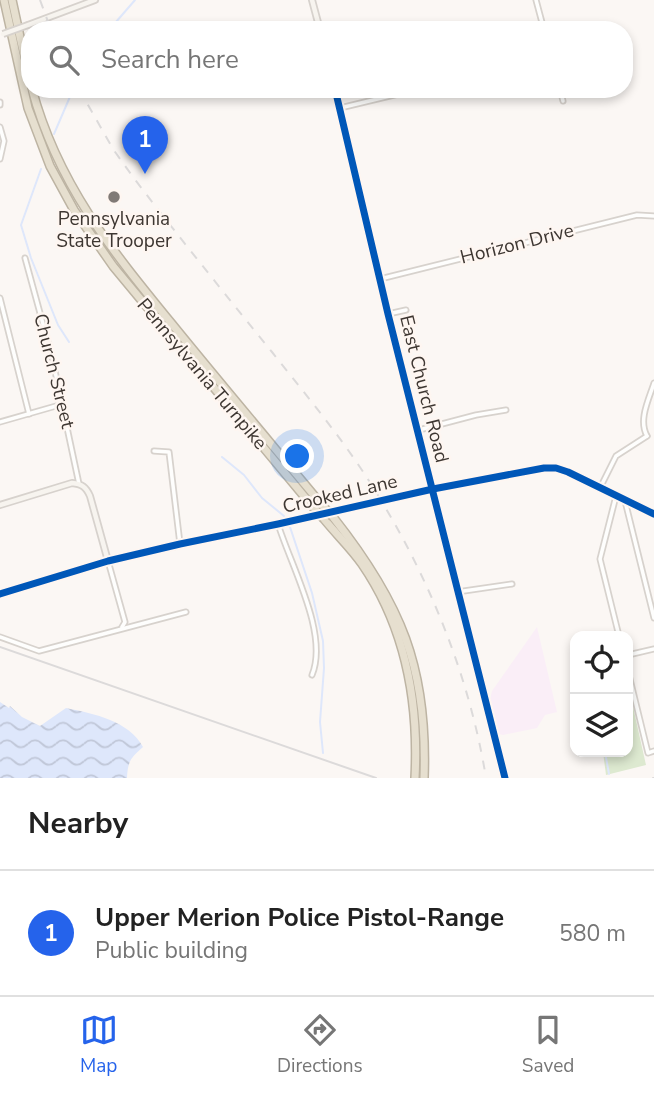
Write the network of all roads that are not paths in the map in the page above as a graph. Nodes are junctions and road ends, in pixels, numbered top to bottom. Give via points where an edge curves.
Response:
1 (4, 0) edge
2 (12, 0) edge
3 (95, 0) edge
4 (312, 0) edge
5 (536, 0) edge
6 (38, 21) edge
7 (318, 21) edge
8 (542, 21) edge
9 (21, 27) edge
10 (1, 34) edge
11 (21, 42) edge
12 (21, 76) edge
13 (26, 98) edge
14 (35, 98) edge
15 (337, 98) edge
16 (382, 98) edge
17 (562, 98) edge
18 (563, 101) dead end
19 (340, 108) junction
20 (0, 127) edge
21 (0, 157) edge
22 (654, 216) edge
23 (25, 258) dead end
24 (380, 279) junction
25 (0, 301) edge
26 (406, 310) dead end
27 (388, 314) junction
28 (654, 383) edge
29 (653, 390) edge
30 (63, 404) junction
31 (506, 410) dead end
32 (29, 414) junction
33 (0, 422) edge
34 (419, 430) junction
35 (154, 451) dead end
36 (79, 484) junction
37 (600, 488) junction
38 (433, 489) junction
39 (616, 496) junction
40 (625, 500) junction
41 (0, 505) edge
42 (654, 514) edge
43 (278, 524) junction
44 (180, 544) junction
45 (108, 561) junction
46 (512, 584) dead end
47 (457, 592) junction
48 (0, 594) edge
49 (186, 612) dead end
50 (654, 618) edge
51 (121, 627) junction
52 (618, 631) edge
53 (0, 637) edge
54 (654, 649) edge
55 (633, 654) edge
56 (312, 675) dead end
57 (633, 692) edge
58 (654, 751) edge
59 (415, 776) edge
60 (424, 777) edge
61 (505, 778) edge

1 - 12 highway, Pennsylvania Turnpike, bridge
2 - 11 highway
3 - 6 street, bridge
4 - 7 street
5 - 8 street
9 - 10 street, bridge
13 - 59 highway, Pennsylvania Turnpike, bridge via 50,166 113,267 360,562 383,599 405,655 414,706
14 - 60 highway, Pennsylvania Turnpike, bridge via 62,171 94,225 375,574 403,631 421,700
15 - 19 street, East Church Road
16 - 19 street
17 - 18 street
19 - 24 street, East Church Road
20 - 21 street via 4,141
22 - 24 street, Horizon Drive via 633,216
23 - 30 street, Church Street
24 - 27 street, East Church Road
25 - 32 street
26 - 27 street
27 - 34 street, East Church Road
28 - 29 street
29 - 37 street via 643,419 649,437 616,456
30 - 32 street
30 - 36 street, Church Street
31 - 34 street
32 - 33 street
34 - 38 street, East Church Road
35 - 44 street via 169,452
36 - 41 street
36 - 45 street via 90,496
37 - 38 street, Crooked Lane via 550,467
37 - 39 street, Crooked Lane
38 - 43 street, Crooked Lane
38 - 47 street, East Church Road
39 - 40 street, Crooked Lane
39 - 52 street via 600,559
40 - 42 street, Crooked Lane
40 - 50 street
43 - 44 street, Crooked Lane
43 - 56 street via 314,627 317,659
44 - 45 street, Crooked Lane
45 - 48 street
45 - 51 street via 125,622
46 - 47 street
47 - 61 street, East Church Road
49 - 51 street
51 - 53 street via 39,651
54 - 55 street
57 - 58 street via 648,753

